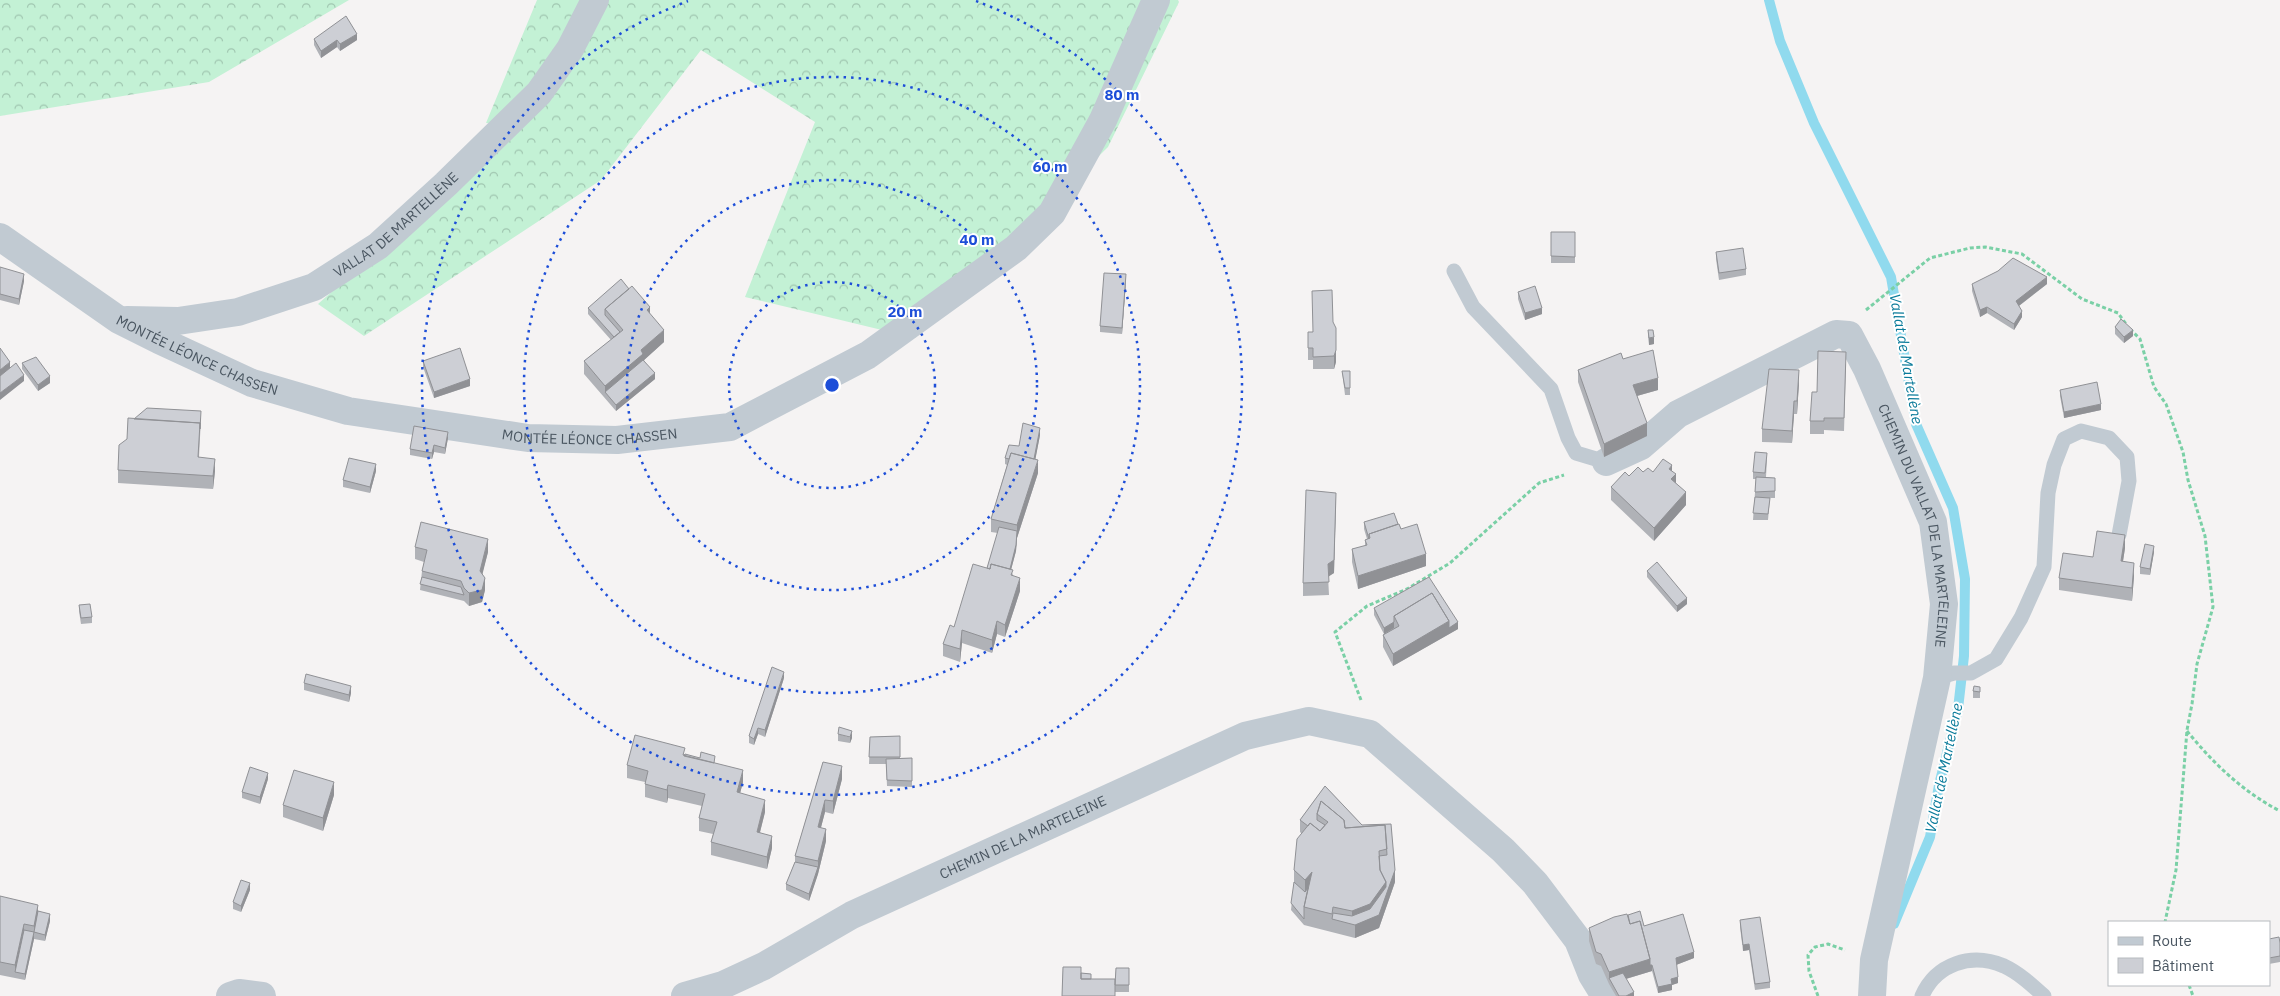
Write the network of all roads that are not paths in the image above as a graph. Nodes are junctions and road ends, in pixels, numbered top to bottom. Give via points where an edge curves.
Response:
1 (595, 0) edge
2 (1156, 0) edge
3 (0, 237) edge
4 (1454, 271) dead end
5 (120, 320) junction
6 (1606, 462) joint
7 (2119, 535) edge
8 (1945, 676) junction
9 (230, 996) edge
10 (262, 996) edge
11 (685, 996) edge
12 (1605, 996) edge
13 (1872, 996) edge
14 (1922, 996) edge
15 (2044, 996) edge

1 - 5 street, VALLAT DE MARTELLÈNE via 570,48 539,93 378,246 314,287 238,312 178,321
2 - 5 street, MONTÉE LÉONCE CHASSEN via 1102,120 1052,212 1016,248 868,355 730,427 617,440 528,438 348,411 252,383
3 - 5 street, MONTÉE LÉONCE CHASSEN
4 - 6 lane via 1473,307 1551,389 1576,453
6 - 8 street, CHEMIN DU VALLAT DE LA MARTELEINE via 1641,446 1678,414 1836,334 1849,335 1933,522 1944,604
7 - 8 lane via 2129,481 2127,457 2109,438 2081,431 2064,439 2054,466 2048,493 2044,567 2021,618 1996,658 1971,673
8 - 13 street, CHEMIN DU VALLAT DE LA MARTELEINE via 1874,960
9 - 10 street via 239,993
11 - 12 street, CHEMIN DE LA MARTELEINE via 723,985 764,966 852,915 1245,736 1309,721 1370,734 1503,850 1535,883 1578,940 1592,975
14 - 15 lane via 1927,985 1946,967 1963,961 1984,961 2003,966

